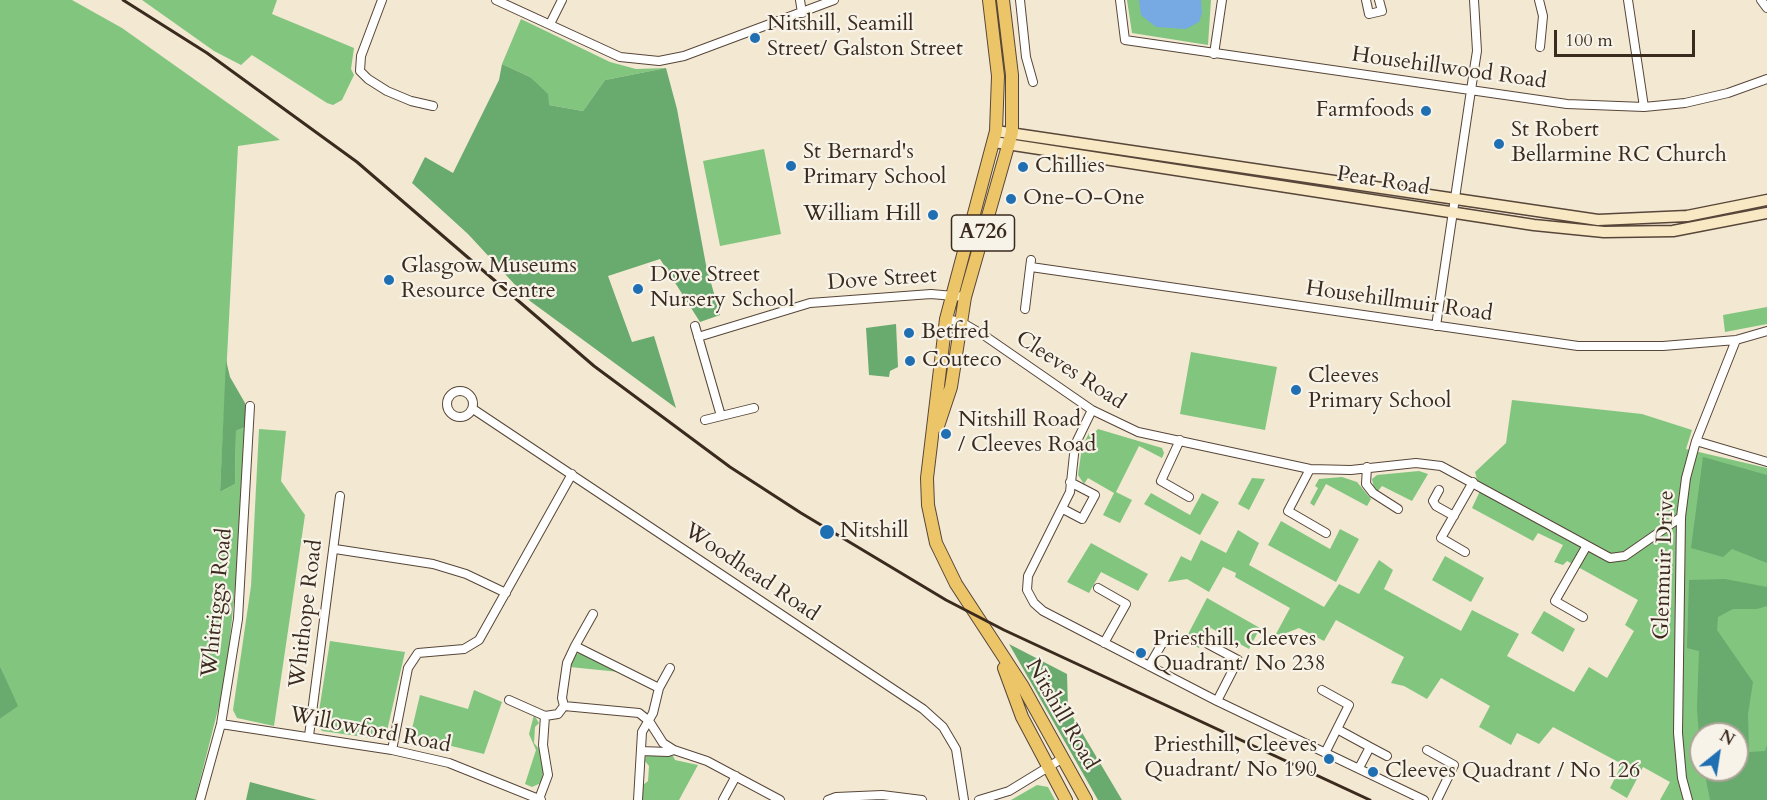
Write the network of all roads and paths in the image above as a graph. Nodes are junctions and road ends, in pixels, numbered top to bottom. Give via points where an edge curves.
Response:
1 (382, 0) edge
2 (496, 0) edge
3 (561, 0) edge
4 (800, 0) edge
5 (834, 0) edge
6 (989, 0) edge
7 (1002, 0) edge
8 (1020, 0) edge
9 (1120, 0) edge
10 (1222, 0) edge
11 (1366, 0) edge
12 (1380, 0) edge
13 (1473, 0) edge
14 (1539, 0) edge
15 (1628, 0) edge
16 (1761, 0) edge
17 (1767, 8) edge
18 (802, 12) junction
19 (550, 24) junction
20 (1540, 47) dead end
21 (1214, 54) junction
22 (1767, 79) edge
23 (1033, 82) dead end
24 (1472, 90) junction
25 (433, 106) dead end
26 (1644, 107) junction
27 (1012, 132) junction
28 (995, 137) junction
29 (1008, 145) junction
30 (1457, 200) junction
31 (1767, 200) edge
32 (1455, 213) junction
33 (1767, 213) edge
34 (951, 294) junction
35 (965, 297) junction
36 (1025, 309) dead end
37 (946, 319) junction
38 (961, 322) junction
39 (695, 326) dead end
40 (1436, 326) junction
41 (1766, 333) edge
42 (698, 337) junction
43 (1736, 340) junction
44 (250, 406) dead end
45 (754, 408) dead end
46 (473, 409) dead end
47 (1092, 410) junction
48 (721, 416) junction
49 (705, 420) dead end
50 (1180, 440) junction
51 (1696, 441) junction
52 (932, 444) junction
53 (1767, 462) edge
54 (1367, 467) junction
55 (1310, 468) junction
56 (572, 474) junction
57 (1473, 482) junction
58 (1071, 483) junction
59 (1439, 490) dead end
60 (340, 496) dead end
61 (1189, 497) dead end
62 (1063, 509) junction
63 (1398, 509) dead end
64 (1454, 516) junction
65 (1681, 517) junction
66 (1326, 533) dead end
67 (1586, 547) junction
68 (335, 549) junction
69 (1465, 552) dead end
70 (1098, 588) dead end
71 (506, 593) junction
72 (593, 614) dead end
73 (1583, 617) dead end
74 (1163, 642) dead end
75 (1104, 643) junction
76 (1208, 644) dead end
77 (575, 646) junction
78 (999, 652) junction
79 (1149, 666) junction
80 (670, 668) dead end
81 (659, 688) junction
82 (1322, 690) dead end
83 (509, 700) dead end
84 (1217, 701) junction
85 (564, 706) junction
86 (545, 716) junction
87 (650, 721) junction
88 (221, 724) junction
89 (1337, 729) junction
90 (309, 736) junction
91 (1370, 747) junction
92 (393, 750) junction
93 (674, 750) junction
94 (1427, 750) dead end
95 (641, 751) junction
96 (1326, 751) junction
97 (1387, 756) dead end
98 (1063, 758) junction
99 (1047, 767) junction
100 (1359, 768) junction
101 (736, 776) junction
102 (540, 799) edge
103 (200, 800) edge
104 (638, 800) edge
105 (723, 800) edge
106 (780, 800) edge
107 (828, 800) edge
108 (922, 800) edge
109 (964, 800) edge
110 (979, 800) edge
111 (1066, 800) edge
112 (1086, 800) edge
113 (1424, 800) edge
114 (1437, 800) edge
115 (1688, 800) edge

1 - 25 street via 361,56 360,71 387,91
2 - 19 street
3 - 19 street
4 - 18 street
5 - 18 street
6 - 28 main road, Nitshill Road / A726 via 998,76
7 - 27 main road, Nitshill Road / A726 via 1011,75
8 - 23 street
9 - 21 street, Househillwood Road via 1125,40
10 - 21 street
11 - 12 street via 1369,14 1382,11
13 - 24 street via 1476,51
14 - 20 street via 1543,15
15 - 26 street
16 - 17 street
18 - 19 street via 684,56 659,61 620,57
21 - 24 street, Househillwood Road
22 - 26 street, Househillwood Road via 1685,103
24 - 26 street, Househillwood Road via 1567,104
24 - 30 street
27 - 28 street, Peat Road
27 - 29 main road, Nitshill Road / A726
27 - 30 street, Peat Road
28 - 29 street, Peat Road
28 - 34 main road, Nitshill Road / A726 via 978,209
29 - 32 street, Peat Road
29 - 35 main road, Nitshill Road / A726
30 - 31 street, Peat Road via 1609,220 1687,216
30 - 32 street
32 - 33 street, Peat Road via 1604,232 1673,231
32 - 40 street
34 - 35 street, Dove Street
34 - 37 main road, Nitshill Road / A726
34 - 42 street, Dove Street via 810,303
35 - 38 main road, Nitshill Road / A726
36 - 40 street, Househillmuir Road via 1031,264
37 - 38 street, Cleeves Road
37 - 52 main road, Nitshill Road / A726
38 - 47 street, Cleeves Road
38 - 52 main road, Nitshill Road / A726 via 951,387
39 - 42 street
40 - 43 street, Househillmuir Road via 1578,346 1663,346
41 - 43 street, Househillmuir Road
42 - 48 street
43 - 51 street, Glenmuir Drive
44 - 88 street, Whitriggs Road via 239,608
45 - 48 street
46 - 56 street, Woodhead Road
47 - 50 street, Cleeves Road via 1138,432
47 - 58 street via 1075,445
48 - 49 street
50 - 55 street, Cleeves Road
50 - 61 street via 1161,481
51 - 53 street
51 - 65 street, Glenmuir Drive
52 - 78 main road, Nitshill Road / A726 via 928,505 936,543 956,584
54 - 55 street, Cleeves Road
54 - 57 street, Cleeves Road via 1434,465
54 - 63 street via 1366,484 1372,494
55 - 66 street via 1288,511
56 - 71 street
56 - 109 street, Woodhead Road via 923,709 943,727 956,749
57 - 64 street
57 - 67 street, Cleeves Road
58 - 62 street
58 - 62 street via 1095,495 1082,519
59 - 64 street via 1436,506
60 - 68 street, Whithope Road
62 - 75 street via 1028,576 1027,590 1043,611
64 - 69 street via 1441,538
65 - 67 street, Cleeves Road via 1625,556 1610,558
65 - 115 street, Glenmuir Drive via 1678,733
67 - 73 street via 1555,601
68 - 71 street via 433,564
68 - 90 street, Whithope Road
70 - 75 street via 1126,604
71 - 92 street via 479,640 464,649 418,653 408,668
72 - 77 street
74 - 79 street
75 - 79 street
76 - 84 street via 1238,660
77 - 81 street
77 - 85 street via 567,663
78 - 98 main road, Nitshill Road / A726
78 - 99 main road, Nitshill Road / A726 via 1022,717
79 - 84 street
80 - 81 street
81 - 87 street
82 - 89 street via 1349,705
83 - 86 street
84 - 96 street
85 - 86 street via 558,714
85 - 87 street via 639,713
86 - 102 street via 543,745 548,775
87 - 93 street via 663,743
87 - 95 street via 642,732
88 - 90 street, Willowford Road
88 - 103 street, Whitriggs Road
89 - 91 street
89 - 96 street
90 - 92 street, Willowford Road
91 - 97 street
91 - 100 street
92 - 102 street, Willowford Road via 449,763
93 - 95 street
93 - 101 street
94 - 114 street via 1454,765
95 - 104 street
96 - 100 street
98 - 99 street
98 - 112 main road, Nitshill Road / A726
99 - 110 street via 1009,791
99 - 111 main road, Nitshill Road / A726
100 - 113 street
101 - 105 street
101 - 106 street
107 - 108 street via 882,795

